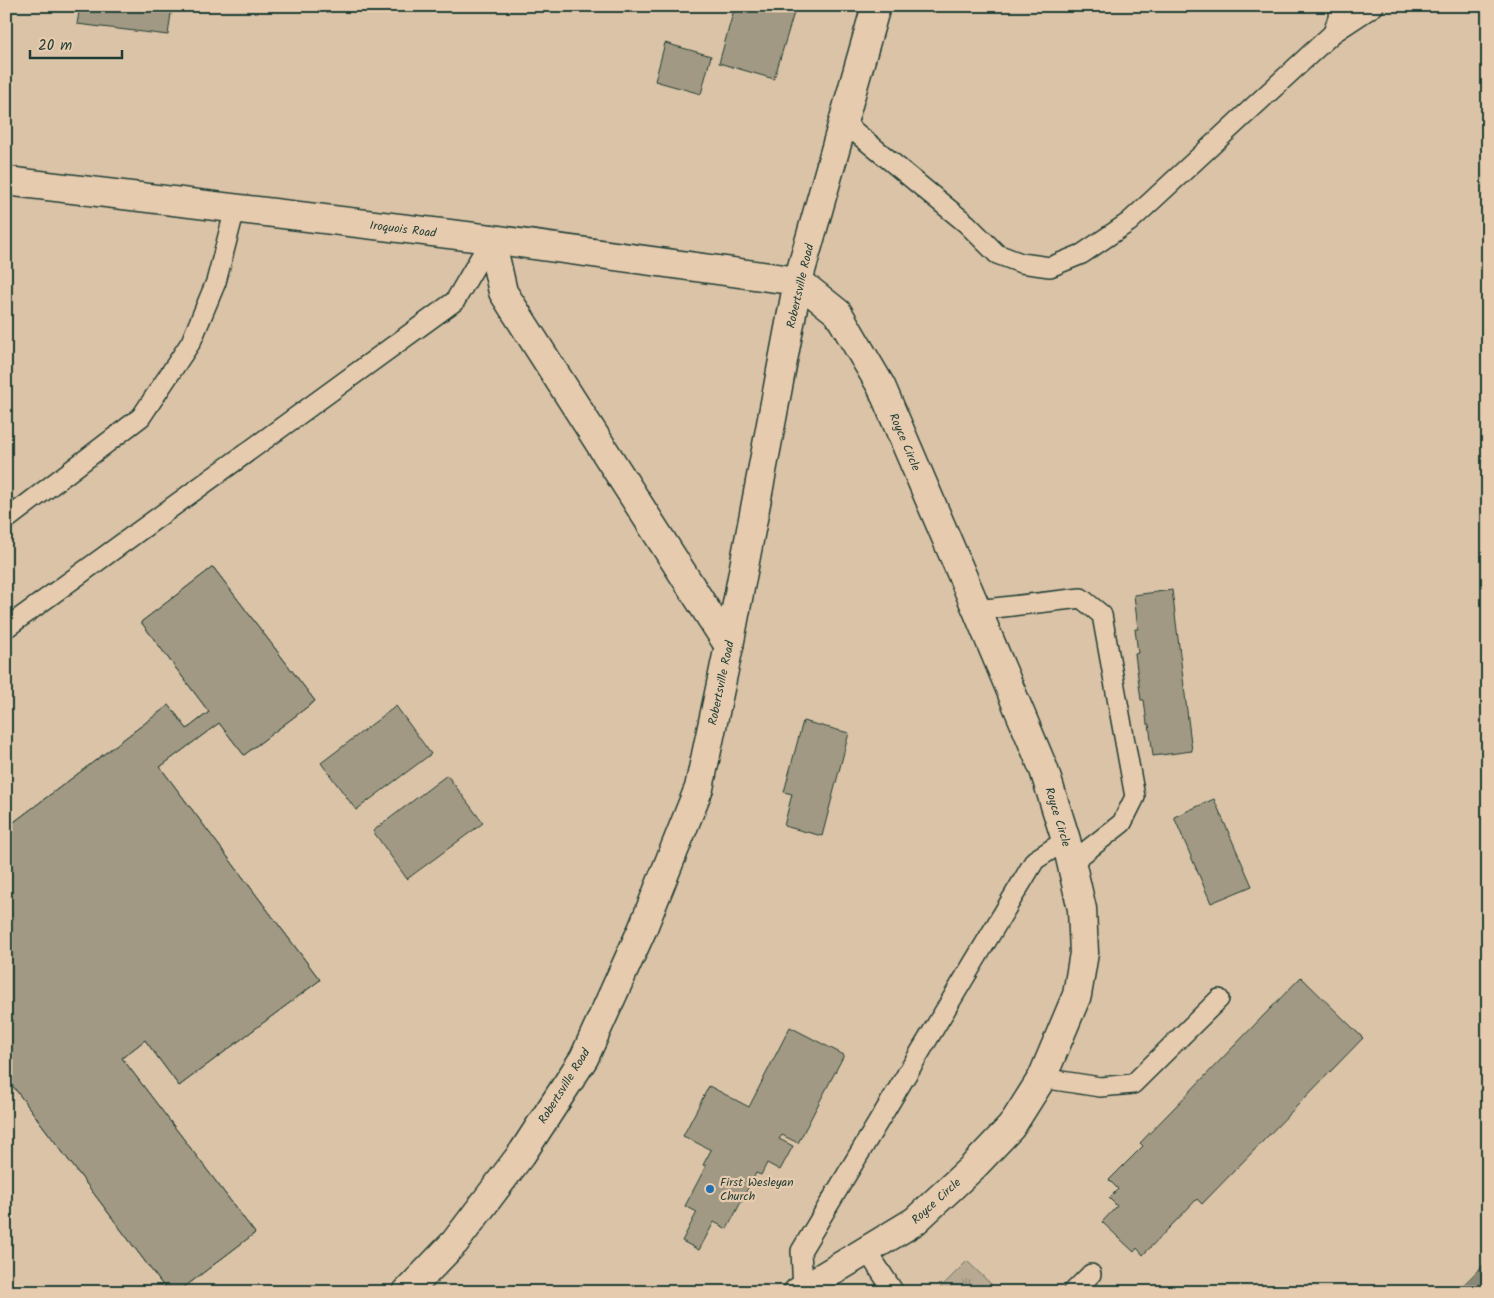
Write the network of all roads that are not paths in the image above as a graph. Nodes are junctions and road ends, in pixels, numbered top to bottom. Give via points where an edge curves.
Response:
1 (876, 6) edge
2 (1342, 6) edge
3 (1374, 6) edge
4 (1333, 33) junction
5 (843, 122) junction
6 (6, 181) edge
7 (234, 210) junction
8 (491, 239) junction
9 (798, 282) junction
10 (6, 520) edge
11 (977, 610) junction
12 (6, 628) edge
13 (729, 646) junction
14 (1069, 851) junction
15 (1219, 1000) dead end
16 (1042, 1078) junction
17 (867, 1251) junction
18 (1092, 1274) dead end
19 (800, 1291) edge
20 (407, 1292) edge
21 (894, 1292) edge
22 (1073, 1292) edge

1 - 5 street, Robertsville Road
2 - 4 lane
3 - 4 lane
4 - 5 lane via 1129,222 1082,254 1050,267 1021,263 997,254 966,224
5 - 9 street, Robertsville Road
6 - 7 street, Iroquois Road
7 - 8 street, Iroquois Road
7 - 10 lane via 216,282 191,342 141,417
8 - 9 street, Iroquois Road
8 - 12 lane via 455,301
8 - 13 street via 503,292
9 - 11 street, Royce Circle via 838,313 881,386
9 - 13 street, Robertsville Road
11 - 14 street, Royce Circle via 1044,770
11 - 14 lane via 1081,598 1102,615 1135,797 1122,823
13 - 20 street, Robertsville Road via 699,788 642,930 584,1058 523,1152 455,1242
14 - 16 street, Royce Circle via 1082,909 1084,953 1077,996
14 - 19 lane via 1035,860 801,1251
15 - 16 lane via 1133,1084 1100,1088
16 - 17 street, Royce Circle via 1010,1127 973,1168 915,1221
17 - 19 street, Royce Circle
17 - 21 lane
18 - 22 lane

